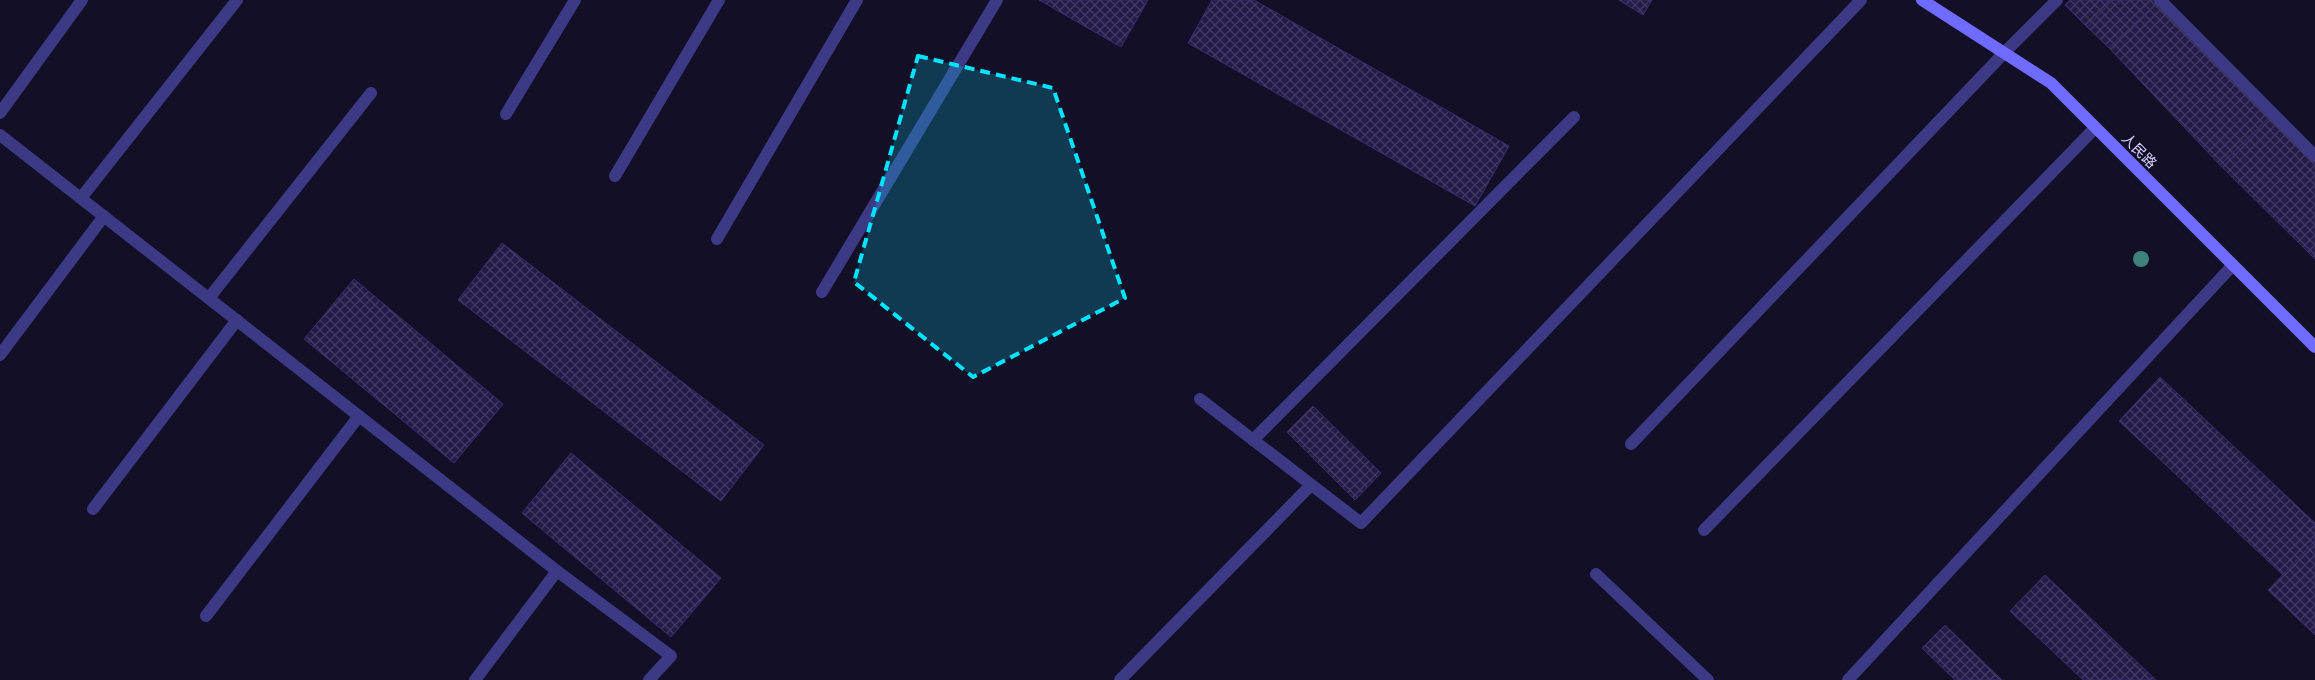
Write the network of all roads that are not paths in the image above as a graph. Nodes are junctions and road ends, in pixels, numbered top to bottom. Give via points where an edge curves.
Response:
1 (82, 0) edge
2 (237, 0) edge
3 (575, 0) edge
4 (719, 0) edge
5 (857, 0) edge
6 (997, 0) edge
7 (1861, 0) edge
8 (1922, 0) edge
9 (2057, 0) edge
10 (2160, 0) edge
11 (2004, 53) junction
12 (371, 93) dead end
13 (0, 113) edge
14 (506, 114) dead end
15 (1574, 117) dead end
16 (2095, 128) junction
17 (0, 135) edge
18 (2315, 156) edge
19 (615, 176) dead end
20 (81, 198) junction
21 (104, 216) junction
22 (717, 239) dead end
23 (2233, 265) junction
24 (822, 292) dead end
25 (209, 298) junction
26 (237, 320) junction
27 (2315, 347) edge
28 (0, 355) edge
29 (1200, 399) dead end
30 (359, 416) junction
31 (1253, 440) junction
32 (1631, 444) dead end
33 (1311, 485) junction
34 (93, 509) dead end
35 (1704, 530) dead end
36 (557, 571) junction
37 (1596, 574) dead end
38 (206, 616) dead end
39 (475, 680) edge
40 (649, 680) edge
41 (1120, 680) edge
42 (1708, 680) edge
43 (1848, 680) edge

1 - 13 street
2 - 20 street
3 - 14 street
4 - 19 street
5 - 22 street
6 - 24 street
7 - 33 street via 1360,523
8 - 11 street, 人民路
9 - 11 street
10 - 18 street
11 - 16 street, 人民路 via 2050,83
11 - 32 street
12 - 25 street
15 - 31 street
16 - 23 street, 人民路
16 - 35 street
17 - 20 street
20 - 21 street
21 - 25 street
21 - 28 street
23 - 27 street, 人民路
23 - 43 street
25 - 26 street
26 - 30 street
26 - 34 street
29 - 31 street
30 - 36 street
30 - 38 street
31 - 33 street
33 - 41 street
36 - 39 street
36 - 40 street via 671,656
37 - 42 street

